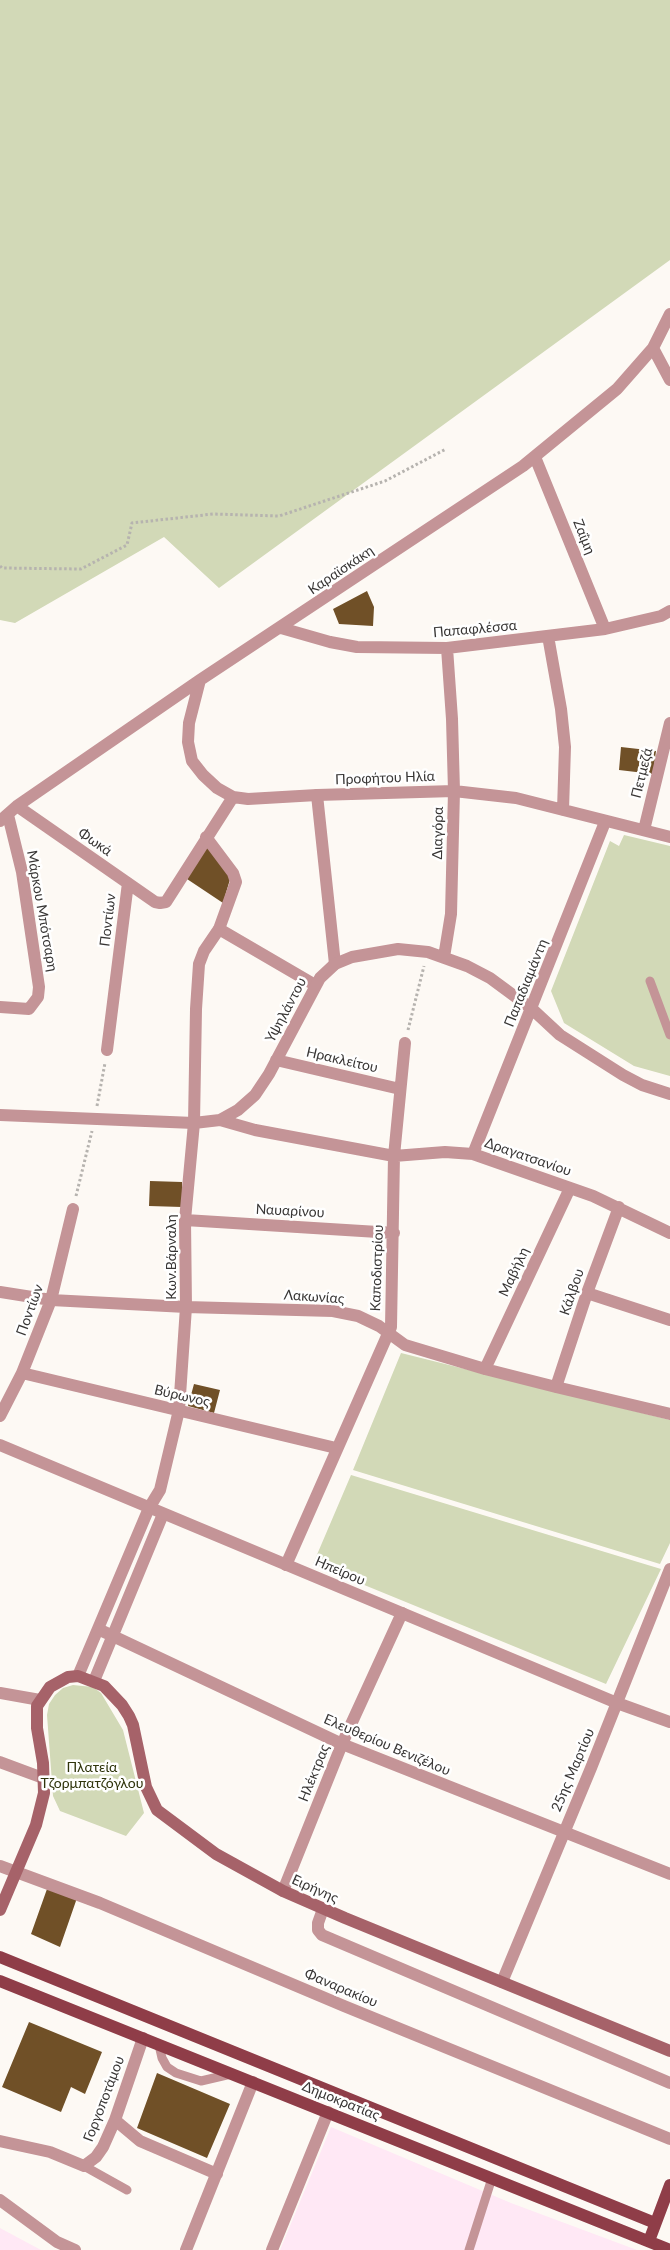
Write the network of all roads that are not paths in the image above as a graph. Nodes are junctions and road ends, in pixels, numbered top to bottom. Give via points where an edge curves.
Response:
1 (670, 314) edge
2 (653, 348) junction
3 (670, 380) edge
4 (535, 457) junction
5 (670, 612) edge
6 (281, 628) junction
7 (605, 629) junction
8 (548, 636) junction
9 (447, 648) junction
10 (200, 680) junction
11 (670, 723) edge
12 (454, 791) junction
13 (317, 795) junction
14 (232, 796) junction
15 (563, 810) junction
16 (8, 814) edge
17 (604, 822) junction
18 (644, 830) junction
19 (206, 837) junction
20 (670, 837) edge
21 (128, 883) junction
22 (219, 929) junction
23 (444, 957) junction
24 (336, 964) junction
25 (650, 981) dead end
26 (315, 985) junction
27 (0, 1007) edge
28 (532, 1009) junction
29 (670, 1035) edge
30 (405, 1043) road end
31 (107, 1050) dead end
32 (276, 1060) junction
33 (400, 1089) junction
34 (670, 1094) edge
35 (0, 1115) edge
36 (220, 1120) junction
37 (194, 1123) junction
38 (473, 1154) junction
39 (394, 1156) junction
40 (570, 1188) junction
41 (619, 1207) junction
42 (73, 1209) dead end
43 (185, 1220) junction
44 (668, 1227) edge
45 (394, 1233) junction
46 (0, 1292) edge
47 (587, 1293) junction
48 (51, 1300) junction
49 (186, 1307) junction
50 (670, 1320) edge
51 (388, 1333) junction
52 (485, 1369) junction
53 (22, 1373) junction
54 (556, 1387) junction
55 (179, 1410) junction
56 (670, 1414) edge
57 (0, 1416) edge
58 (0, 1445) edge
59 (336, 1448) junction
60 (149, 1508) junction
61 (163, 1514) junction
62 (286, 1565) junction
63 (670, 1569) edge
64 (402, 1613) junction
65 (98, 1629) junction
66 (113, 1635) junction
67 (78, 1676) junction
68 (94, 1681) junction
69 (0, 1693) edge
70 (40, 1700) junction
71 (617, 1703) junction
72 (670, 1722) edge
73 (342, 1744) junction
74 (0, 1762) edge
75 (44, 1778) junction
76 (563, 1833) junction
77 (0, 1866) edge
78 (17, 1872) junction
79 (670, 1874) edge
80 (283, 1891) junction
81 (323, 1909) junction
82 (0, 1910) edge
83 (0, 1958) edge
84 (0, 1981) edge
85 (502, 1982) junction
86 (144, 2038) junction
87 (159, 2045) junction
88 (670, 2051) edge
89 (232, 2074) junction
90 (254, 2082) junction
91 (670, 2083) edge
92 (328, 2112) junction
93 (115, 2120) junction
94 (670, 2140) edge
95 (0, 2141) edge
96 (84, 2166) junction
97 (216, 2174) junction
98 (492, 2178) junction
99 (670, 2185) edge
100 (127, 2190) dead end
101 (0, 2200) edge
102 (655, 2223) junction
103 (647, 2246) edge
104 (75, 2250) edge
105 (186, 2250) edge
106 (272, 2250) edge
107 (469, 2250) edge
108 (670, 2250) edge

1 - 2 street, Καραϊσκάκη
2 - 3 street
2 - 4 street, Καραϊσκάκη via 617,389
4 - 6 street, Καραϊσκάκη
4 - 7 street, Ζαΐμη
5 - 7 street, Παπαφλέσσα
6 - 9 street, Παπαφλέσσα via 357,647
6 - 10 street, Καραϊσκάκη
7 - 8 street, Παπαφλέσσα
8 - 9 street, Παπαφλέσσα
8 - 15 street via 565,747
9 - 12 street, Διαγόρα
10 - 14 street, Προφήτου Ηλία via 189,723 192,761 217,788
10 - 16 street, Καραϊσκάκη
11 - 18 street, Πετμεζά
12 - 13 street, Προφήτου Ηλία
12 - 15 street, Προφήτου Ηλία via 516,798
12 - 23 street, Διαγόρα via 450,914
13 - 14 street, Προφήτου Ηλία via 248,799
13 - 24 street
14 - 19 street
15 - 17 street, Προφήτου Ηλία
16 - 21 street, Φωκά
16 - 27 street, Μάρκου Μπότσαρη via 22,872 39,987 38,997 29,1008
17 - 18 street, Προφήτου Ηλία
17 - 28 street, Παπαδιαμάντη
18 - 20 street, Προφήτου Ηλία
19 - 21 street, Φωκά via 166,902 154,902
19 - 22 street, Κων.Βάρναλη via 236,882
21 - 31 street, Ποντίων
22 - 26 street
22 - 37 street, Κων.Βάρναλη via 199,964
23 - 24 street, Υψηλάντου via 428,952 398,950 352,957
23 - 28 street, Υψηλάντου via 490,978
24 - 26 street, Υψηλάντου
25 - 29 lane
26 - 32 street, Υψηλάντου
28 - 34 street, Υψηλάντου via 560,1035 623,1075
28 - 38 street, Παπαδιαμάντη
30 - 33 street, Καποδιστρίου
32 - 33 street, Ηρακλείτου
32 - 36 street, Υψηλάντου via 255,1096
33 - 39 street, Καποδιστρίου
35 - 37 street, Υψηλάντου
36 - 37 street, Υψηλάντου
36 - 39 street, Δραγατσανίου via 255,1130
37 - 43 street, Κων.Βάρναλη
38 - 39 street, Δραγατσανίου via 445,1152
38 - 40 street, Δραγατσανίου
39 - 45 street, Καποδιστρίου
40 - 41 street, Δραγατσανίου
40 - 52 street, Μαβήλη
41 - 44 street, Δραγατσανίου
41 - 47 street, Κάλβου
42 - 48 street, Ποντίων
43 - 45 street, Ναυαρίνου
43 - 49 street, Κων.Βάρναλη
45 - 51 street, Καποδιστρίου via 391,1327
46 - 48 street, Λακωνίας
47 - 50 street
47 - 54 street, Κάλβου
48 - 49 street, Λακωνίας
48 - 53 street, Ποντίων
49 - 51 street, Λακωνίας via 333,1311 358,1316
49 - 55 street, Κων.Βάρναλη
51 - 52 street, Λακωνίας via 405,1344
51 - 59 street, Καποδιστρίου
52 - 54 street, Λακωνίας
53 - 55 street, Βύρωνος
53 - 57 street, Ποντίων
54 - 56 street, Λακωνίας
55 - 59 street, Βύρωνος
55 - 60 street, Κων.Βάρναλη via 160,1490
58 - 60 street, Ηπείρου
59 - 62 street, Καποδιστρίου
60 - 61 street, Ηπείρου
60 - 65 street, Κων.Βάρναλη
61 - 62 street, Ηπείρου
61 - 66 street
62 - 64 street, Ηπείρου
63 - 71 street, 25ης Μαρτίου
64 - 71 street, Ηπείρου
64 - 73 street, Ηλέκτρας
65 - 66 street, Ελευθερίου Βενιζέλου
65 - 67 street, Κων.Βάρναλη
66 - 68 street
66 - 73 street, Ελευθερίου Βενιζέλου
67 - 68 main road, Ειρήνης
67 - 70 main road via 50,1687
68 - 80 main road, Ειρήνης via 112,1693 129,1716 146,1787 157,1810 216,1854
69 - 70 street
70 - 75 main road via 36,1714
71 - 72 street, Ηπείρου
71 - 76 street, 25ης Μαρτίου
73 - 76 street, Ελευθερίου Βενιζέλου
73 - 80 street, Ηλέκτρας
74 - 75 street
75 - 78 main road via 41,1808
76 - 79 street, Ελευθερίου Βενιζέλου
76 - 85 street, 25ης Μαρτίου
77 - 78 street, Φαναρακίου
78 - 82 main road
78 - 94 street, Φαναρακίου via 108,1906
80 - 81 main road, Ειρήνης
81 - 85 main road, Ειρήνης
81 - 91 street via 318,1923 322,1935
83 - 102 main road, Δημοκρατίας
84 - 86 main road, Δημοκρατίας
85 - 88 main road, Ειρήνης
86 - 87 main road, Δημοκρατίας
86 - 93 street, Γοργοποτάμου
87 - 89 main road, Δημοκρατίας
87 - 89 lane via 167,2067 176,2073 201,2081
89 - 90 main road, Δημοκρατίας
90 - 92 main road, Δημοκρατίας
90 - 97 street
92 - 98 main road, Δημοκρατίας
92 - 106 street
93 - 96 street, Γοργοποτάμου via 104,2146
93 - 97 street via 140,2141
95 - 96 street via 29,2146
96 - 100 lane
97 - 105 street
98 - 103 main road, Δημοκρατίας
98 - 107 lane
99 - 102 main road
101 - 104 street via 57,2242
102 - 103 main road
103 - 108 main road, Δημοκρατίας

